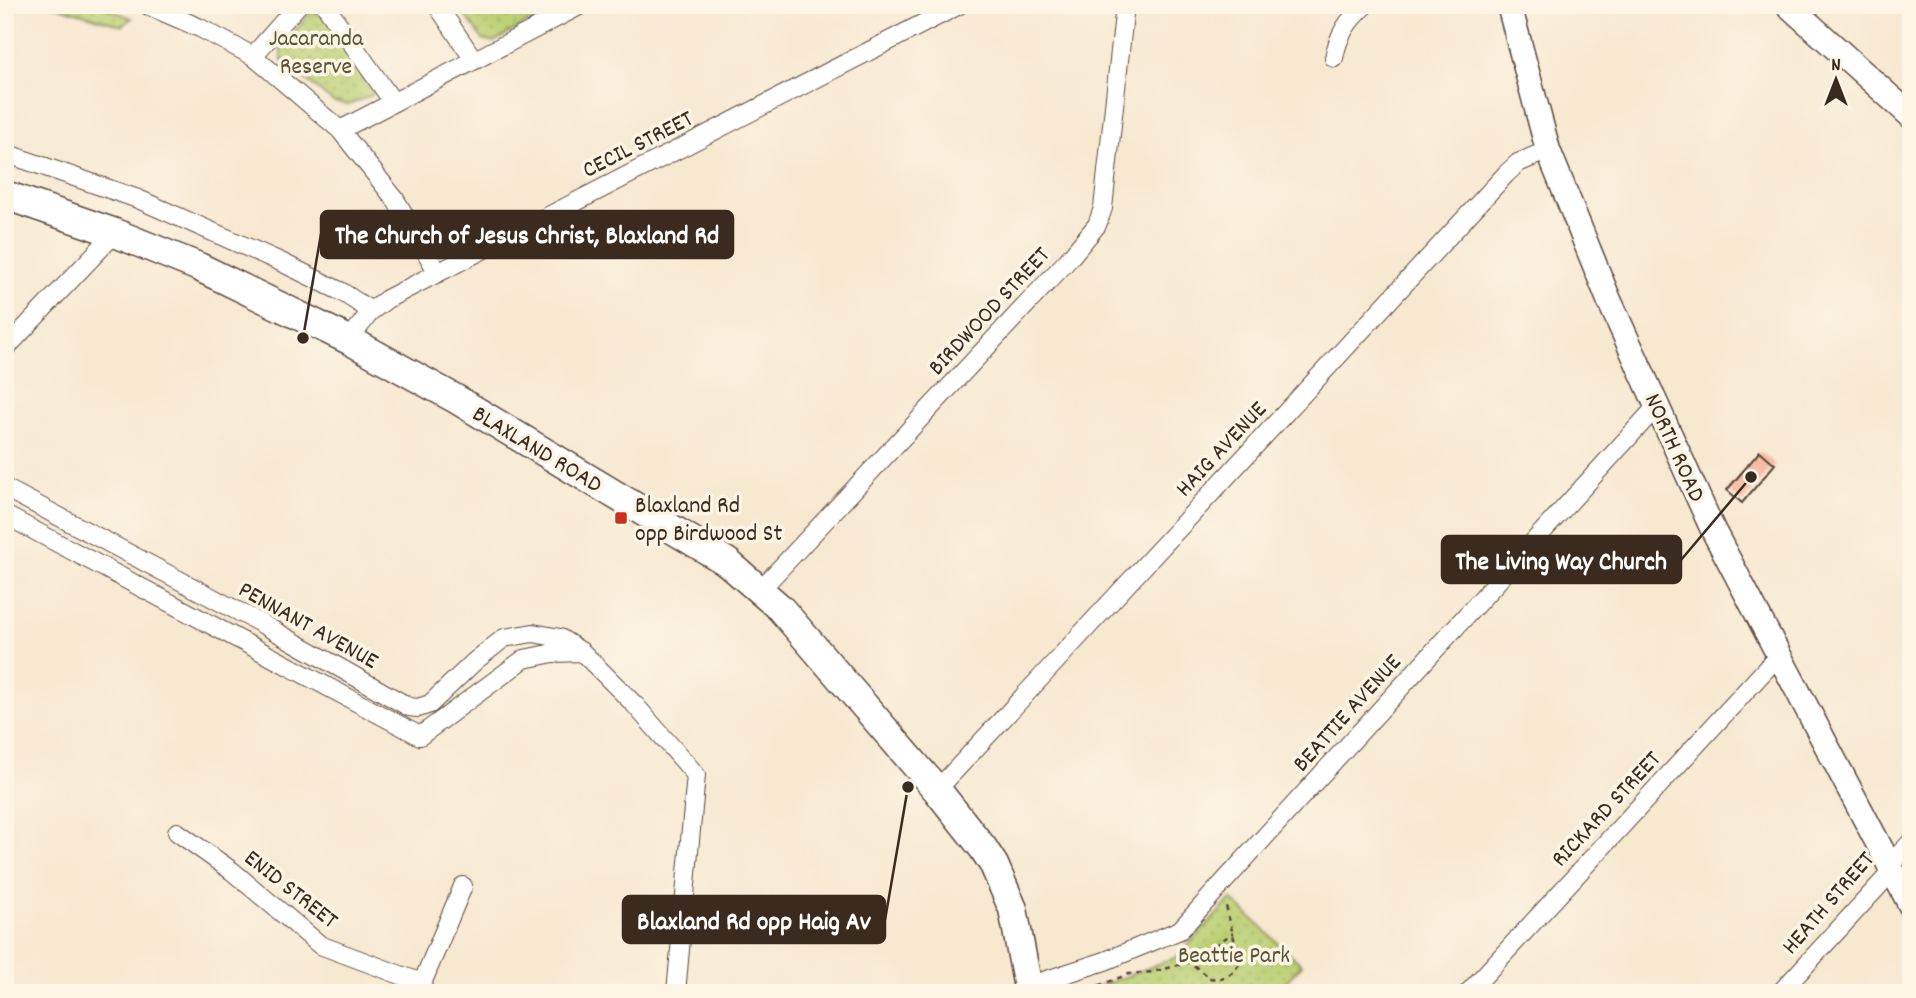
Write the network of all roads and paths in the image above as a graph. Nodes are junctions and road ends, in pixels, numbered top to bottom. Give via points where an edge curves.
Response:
1 (147, 5) edge
2 (298, 5) edge
3 (325, 5) edge
4 (959, 5) edge
5 (1125, 5) edge
6 (1365, 5) edge
7 (1509, 5) edge
8 (1788, 5) edge
9 (576, 8) edge
10 (441, 12) edge
11 (253, 57) junction
12 (1334, 58) dead end
13 (474, 60) junction
14 (393, 102) junction
15 (1911, 116) edge
16 (340, 130) junction
17 (1548, 150) junction
18 (5, 153) edge
19 (5, 195) edge
20 (115, 233) junction
21 (438, 273) junction
22 (371, 311) junction
23 (349, 340) junction
24 (5, 349) edge
25 (1657, 406) junction
26 (5, 488) edge
27 (5, 515) edge
28 (761, 589) junction
29 (582, 652) junction
30 (1779, 656) junction
31 (937, 790) junction
32 (177, 832) dead end
33 (1911, 842) edge
34 (1890, 867) junction
35 (1223, 885) junction
36 (463, 886) dead end
37 (1911, 906) edge
38 (1233, 933) junction
39 (1190, 962) junction
40 (420, 988) edge
41 (1029, 990) edge
42 (676, 993) edge
43 (1080, 993) edge
44 (1468, 993) edge
45 (1780, 993) edge

1 - 11 street
2 - 11 street
3 - 14 street
4 - 21 street, CECIL STREET
5 - 28 street, BIRDWOOD STREET via 1103,208 1097,225
6 - 12 street via 1345,26
7 - 17 street, NORTH ROAD
8 - 15 street
9 - 10 path via 463,6
9 - 13 street
10 - 13 street
11 - 16 street
13 - 14 street
14 - 16 street
16 - 21 street via 395,198
17 - 25 street, NORTH ROAD
17 - 31 street, HAIG AVENUE via 1518,163 1506,174
18 - 22 street via 138,200 283,263
19 - 20 main road, BLAXLAND ROAD
20 - 23 main road, BLAXLAND ROAD via 199,267
20 - 24 street
21 - 22 street, CECIL STREET
22 - 23 street, CECIL STREET
23 - 28 main road, BLAXLAND ROAD via 696,542
25 - 30 street, NORTH ROAD via 1713,530
25 - 35 street, BEATTIE AVENUE
26 - 29 street, PENNANT AVENUE via 409,707 430,704 504,638 533,633 560,638
27 - 29 street, PENNANT AVENUE via 420,736 524,659
28 - 31 main road, BLAXLAND ROAD
29 - 42 street, PENNANT AVENUE via 696,775
30 - 34 street, NORTH ROAD
30 - 44 street, RICKARD STREET
31 - 41 main road, BLAXLAND ROAD via 983,848 1004,885
32 - 40 street, ENID STREET via 232,871 320,945
33 - 34 street, HEATH STREET
34 - 37 street, NORTH ROAD
34 - 45 street, HEATH STREET via 1884,880
35 - 38 path
35 - 41 street, BEATTIE AVENUE via 1180,930
36 - 40 street
38 - 39 path
38 - 39 path via 1240,963 1226,978 1209,978
39 - 43 path via 1129,974

